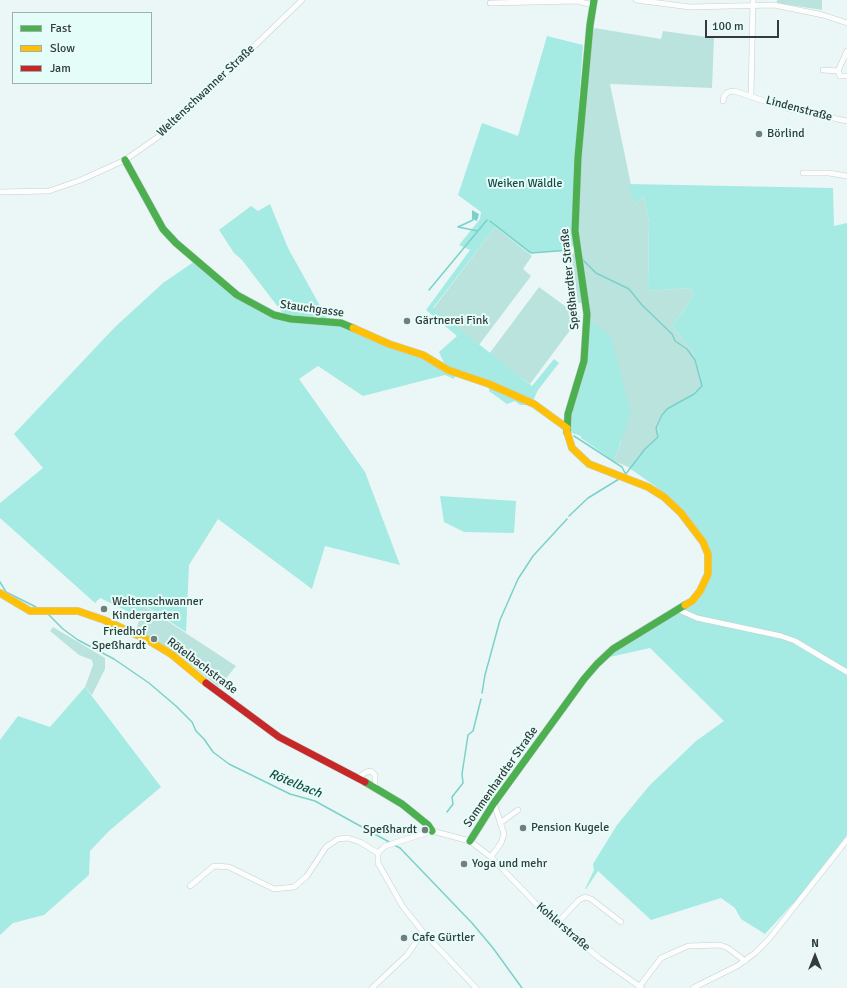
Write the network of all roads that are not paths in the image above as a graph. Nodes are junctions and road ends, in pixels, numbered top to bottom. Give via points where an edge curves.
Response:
1 (302, 0) edge
2 (636, 0) edge
3 (594, 2) edge
4 (666, 2) edge
5 (490, 3) dead end
6 (717, 3) edge
7 (752, 3) edge
8 (847, 23) edge
9 (847, 51) edge
10 (822, 70) dead end
11 (838, 71) junction
12 (847, 76) edge
13 (751, 95) junction
14 (723, 101) dead end
15 (847, 121) edge
16 (125, 160) junction
17 (803, 173) dead end
18 (847, 176) edge
19 (0, 192) edge
20 (566, 428) junction
21 (708, 554) joint
22 (0, 593) edge
23 (679, 610) junction
24 (847, 672) edge
25 (358, 778) junction
26 (375, 787) junction
27 (494, 804) junction
28 (518, 810) dead end
29 (500, 823) junction
30 (432, 831) junction
31 (847, 840) edge
32 (470, 841) junction
33 (378, 853) junction
34 (491, 857) junction
35 (190, 886) dead end
36 (558, 922) junction
37 (621, 922) dead end
38 (423, 932) junction
39 (745, 961) junction
40 (640, 987) edge
41 (372, 988) edge
42 (476, 988) edge
43 (693, 988) edge

1 - 16 street, Weltenschwanner Straße via 185,113 158,137
2 - 4 street
3 - 5 street
3 - 20 street, Speßhardter Straße via 578,158 575,230 587,314 585,346 584,361
4 - 6 street via 690,7
6 - 7 street
7 - 8 street via 796,9
7 - 13 street
9 - 11 street
10 - 11 street
11 - 12 street via 840,76
13 - 14 street, Lindenstraße via 728,92
13 - 15 street, Lindenstraße via 786,108
16 - 19 street, Weltenschwanner Straße via 49,191
16 - 20 street, Stauchgasse via 162,229 220,281 244,298 274,315 341,323 389,344 423,355 448,370 489,384 534,404
17 - 18 street
20 - 21 street, Speßhardter Straße via 572,448 589,464 626,477 664,497 693,526
21 - 23 street, Sommenhardter Straße via 706,581 692,601
22 - 25 street, Rötelbachstraße via 30,611 78,611 146,640 171,654 279,738
23 - 24 street via 697,618 795,641
23 - 27 street, Sommenhardter Straße via 613,649 597,664
25 - 26 street, Rötelbachstraße
25 - 26 street via 371,771 375,775
26 - 30 street, Rötelbachstraße via 402,804
27 - 29 street
27 - 32 street, Sommenhardter Straße
28 - 29 street
29 - 34 street via 504,834
30 - 32 street, Sommenhardter Straße
30 - 33 street via 388,845
31 - 39 street via 769,939
32 - 34 street, Kohlerstraße
33 - 35 street via 360,842 348,838 338,839 326,847 307,876 294,887 274,889 229,867 214,866
33 - 38 street via 378,863 383,875 403,907
34 - 36 street, Kohlerstraße via 542,910
36 - 37 street via 578,900 585,897 592,899
36 - 40 street, Kohlerstraße via 599,958
38 - 41 street via 404,959
38 - 42 street
39 - 40 street via 720,945 688,946 661,958
39 - 43 street

